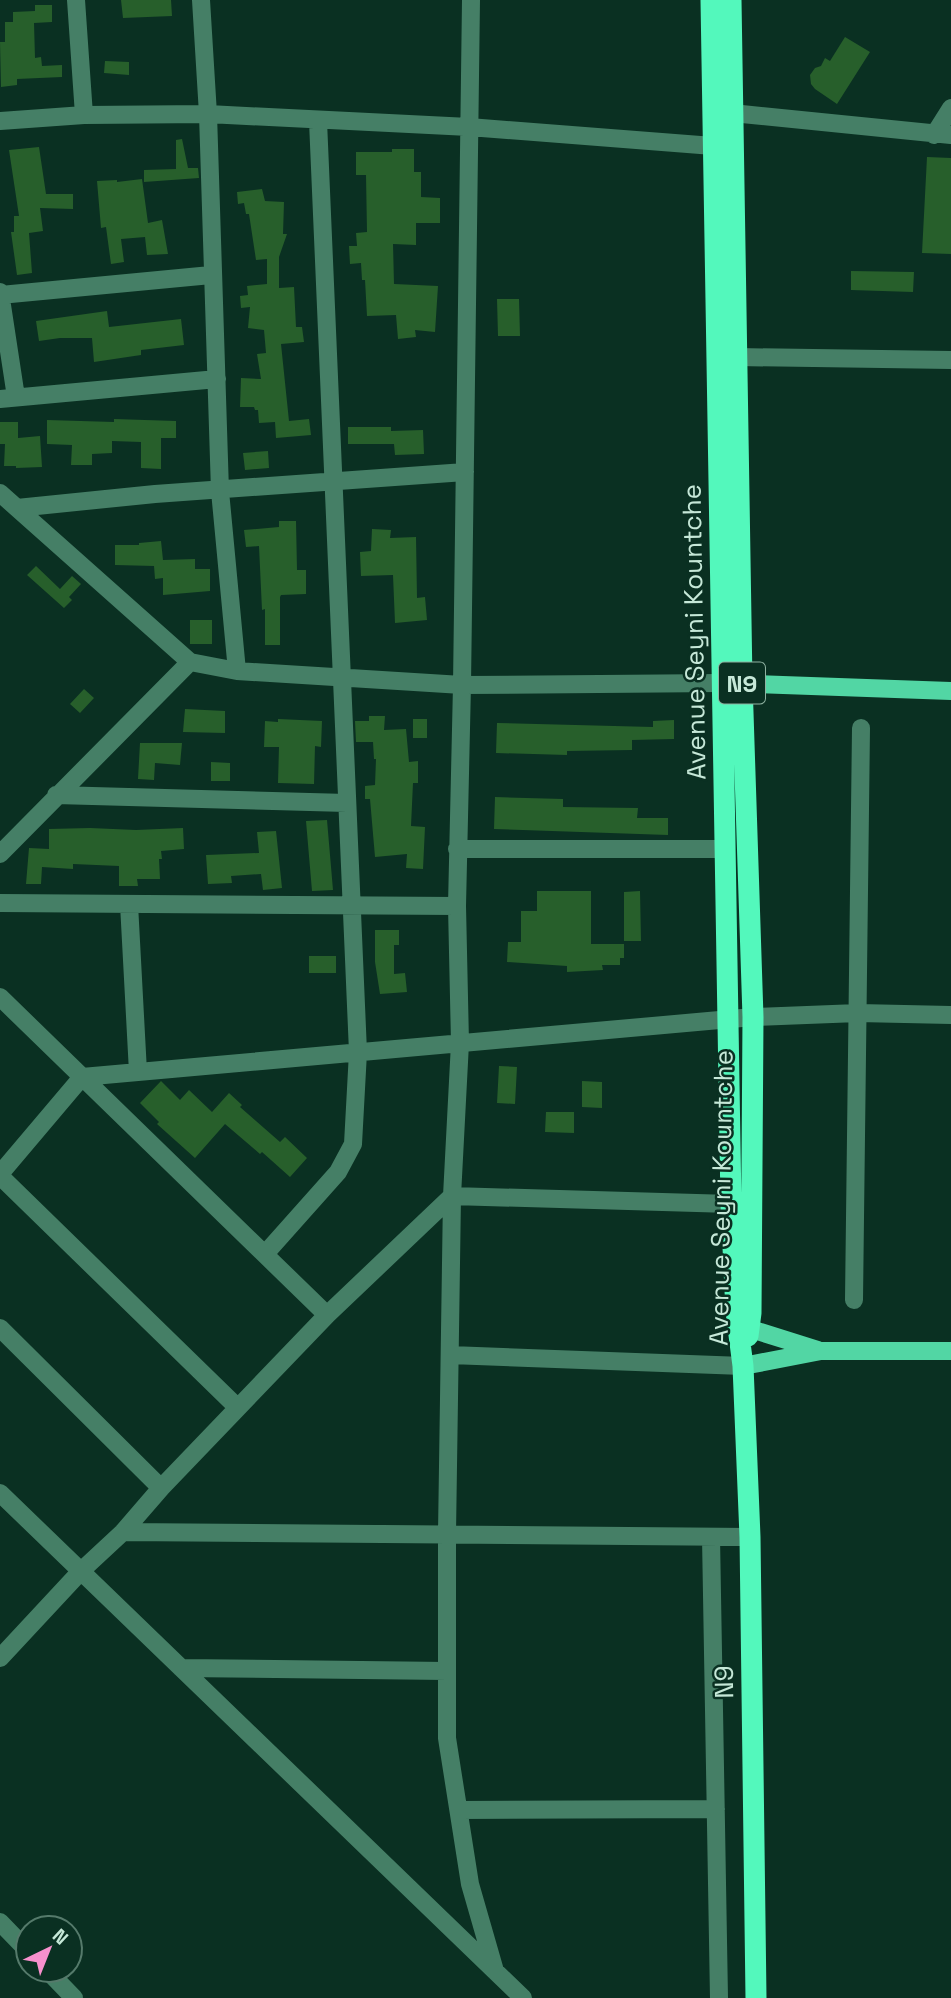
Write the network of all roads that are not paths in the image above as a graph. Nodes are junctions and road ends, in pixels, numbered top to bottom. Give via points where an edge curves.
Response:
1 (76, 0) edge
2 (201, 0) edge
3 (471, 0) edge
4 (711, 0) edge
5 (732, 0) edge
6 (951, 108) edge
7 (732, 113) junction
8 (208, 114) junction
9 (84, 116) junction
10 (0, 121) edge
11 (318, 121) junction
12 (469, 127) junction
13 (942, 135) edge
14 (722, 147) junction
15 (211, 275) junction
16 (0, 294) edge
17 (737, 357) junction
18 (951, 360) edge
19 (217, 379) junction
20 (8, 398) edge
21 (464, 472) junction
22 (334, 482) junction
23 (220, 491) junction
24 (0, 493) edge
25 (17, 508) junction
26 (190, 662) junction
27 (237, 671) junction
28 (342, 678) junction
29 (732, 683) junction
30 (462, 685) junction
31 (951, 691) edge
32 (861, 728) dead end
33 (56, 795) junction
34 (347, 803) junction
35 (457, 849) junction
36 (725, 849) junction
37 (0, 854) edge
38 (0, 903) edge
39 (129, 904) junction
40 (352, 905) junction
41 (457, 905) junction
42 (0, 997) edge
43 (858, 1013) junction
44 (951, 1015) edge
45 (753, 1017) junction
46 (729, 1019) junction
47 (460, 1043) junction
48 (358, 1052) junction
49 (138, 1072) junction
50 (82, 1077) junction
51 (0, 1175) edge
52 (452, 1196) junction
53 (731, 1204) junction
54 (265, 1254) junction
55 (854, 1300) dead end
56 (327, 1315) junction
57 (743, 1327) junction
58 (0, 1328) edge
59 (821, 1351) junction
60 (951, 1351) edge
61 (450, 1355) junction
62 (743, 1366) junction
63 (237, 1407) junction
64 (161, 1488) junction
65 (0, 1493) edge
66 (123, 1532) junction
67 (447, 1534) junction
68 (711, 1537) junction
69 (750, 1537) junction
70 (81, 1571) junction
71 (0, 1658) edge
72 (181, 1668) junction
73 (447, 1671) junction
74 (716, 1809) junction
75 (459, 1810) junction
76 (0, 1922) edge
77 (14, 1936) edge
78 (495, 1970) junction
79 (60, 1984) edge
80 (74, 1998) edge
81 (523, 1998) edge
82 (719, 1998) edge
83 (756, 1998) edge

1 - 9 street
2 - 8 street
3 - 12 street
4 - 14 highway, Avenue Seyni Kountche / N9
5 - 7 highway, Avenue Seyni Kountche / N9
6 - 13 street
7 - 13 street
7 - 14 highway, Avenue Seyni Kountche / N9
8 - 9 street
8 - 11 street
8 - 15 street
9 - 10 street
11 - 12 street
11 - 22 street
12 - 14 street
12 - 21 street
14 - 17 highway, Avenue Seyni Kountche / N9
14 - 29 highway, Avenue Seyni Kountche / N9 via 719,358
15 - 16 street
15 - 19 street
16 - 20 street
17 - 18 street
17 - 29 highway, Avenue Seyni Kountche / N9
19 - 20 street
19 - 23 street
21 - 22 street
21 - 30 street
22 - 23 street
22 - 28 street
23 - 25 street
23 - 27 street
24 - 25 street
25 - 26 street
26 - 27 street
26 - 33 street
27 - 28 street
28 - 30 street
28 - 34 street
29 - 30 street
29 - 31 main road
29 - 36 highway, Avenue Seyni Kountche / N9
29 - 45 highway, Avenue Seyni Kountche / N9
30 - 35 street
32 - 43 street
33 - 34 street
33 - 37 street
34 - 40 street
35 - 36 street
35 - 41 street
36 - 46 highway, Avenue Seyni Kountche / N9
38 - 39 street
39 - 40 street
39 - 49 street
40 - 41 street
40 - 48 street
41 - 47 street
42 - 50 street
43 - 44 street
43 - 45 street
43 - 55 street
45 - 46 street
45 - 57 highway, Avenue Seyni Kountche / N9
46 - 47 street
46 - 53 highway, Avenue Seyni Kountche / N9
47 - 48 street
47 - 52 street
48 - 49 street
48 - 54 street via 352,1144 338,1171
49 - 50 street
50 - 51 street
50 - 54 street
51 - 63 street
52 - 53 street
52 - 56 street
52 - 61 street
53 - 57 highway, Avenue Seyni Kountche / N9
54 - 56 street
56 - 63 street
57 - 59 main road
57 - 62 highway, Avenue Seyni Kountche / N9
58 - 64 street
59 - 60 main road
59 - 62 main road
61 - 62 street
61 - 67 street
62 - 69 highway, N9
63 - 64 street
64 - 66 street
65 - 70 street
66 - 67 street
66 - 70 street
67 - 68 street
67 - 73 street
68 - 69 street
68 - 74 street
69 - 83 highway, N9
70 - 71 street
70 - 72 street
72 - 73 street
72 - 78 street
73 - 75 street via 447,1738
74 - 75 street
74 - 82 street
75 - 78 street via 470,1884
76 - 77 street
78 - 81 street
79 - 80 street

